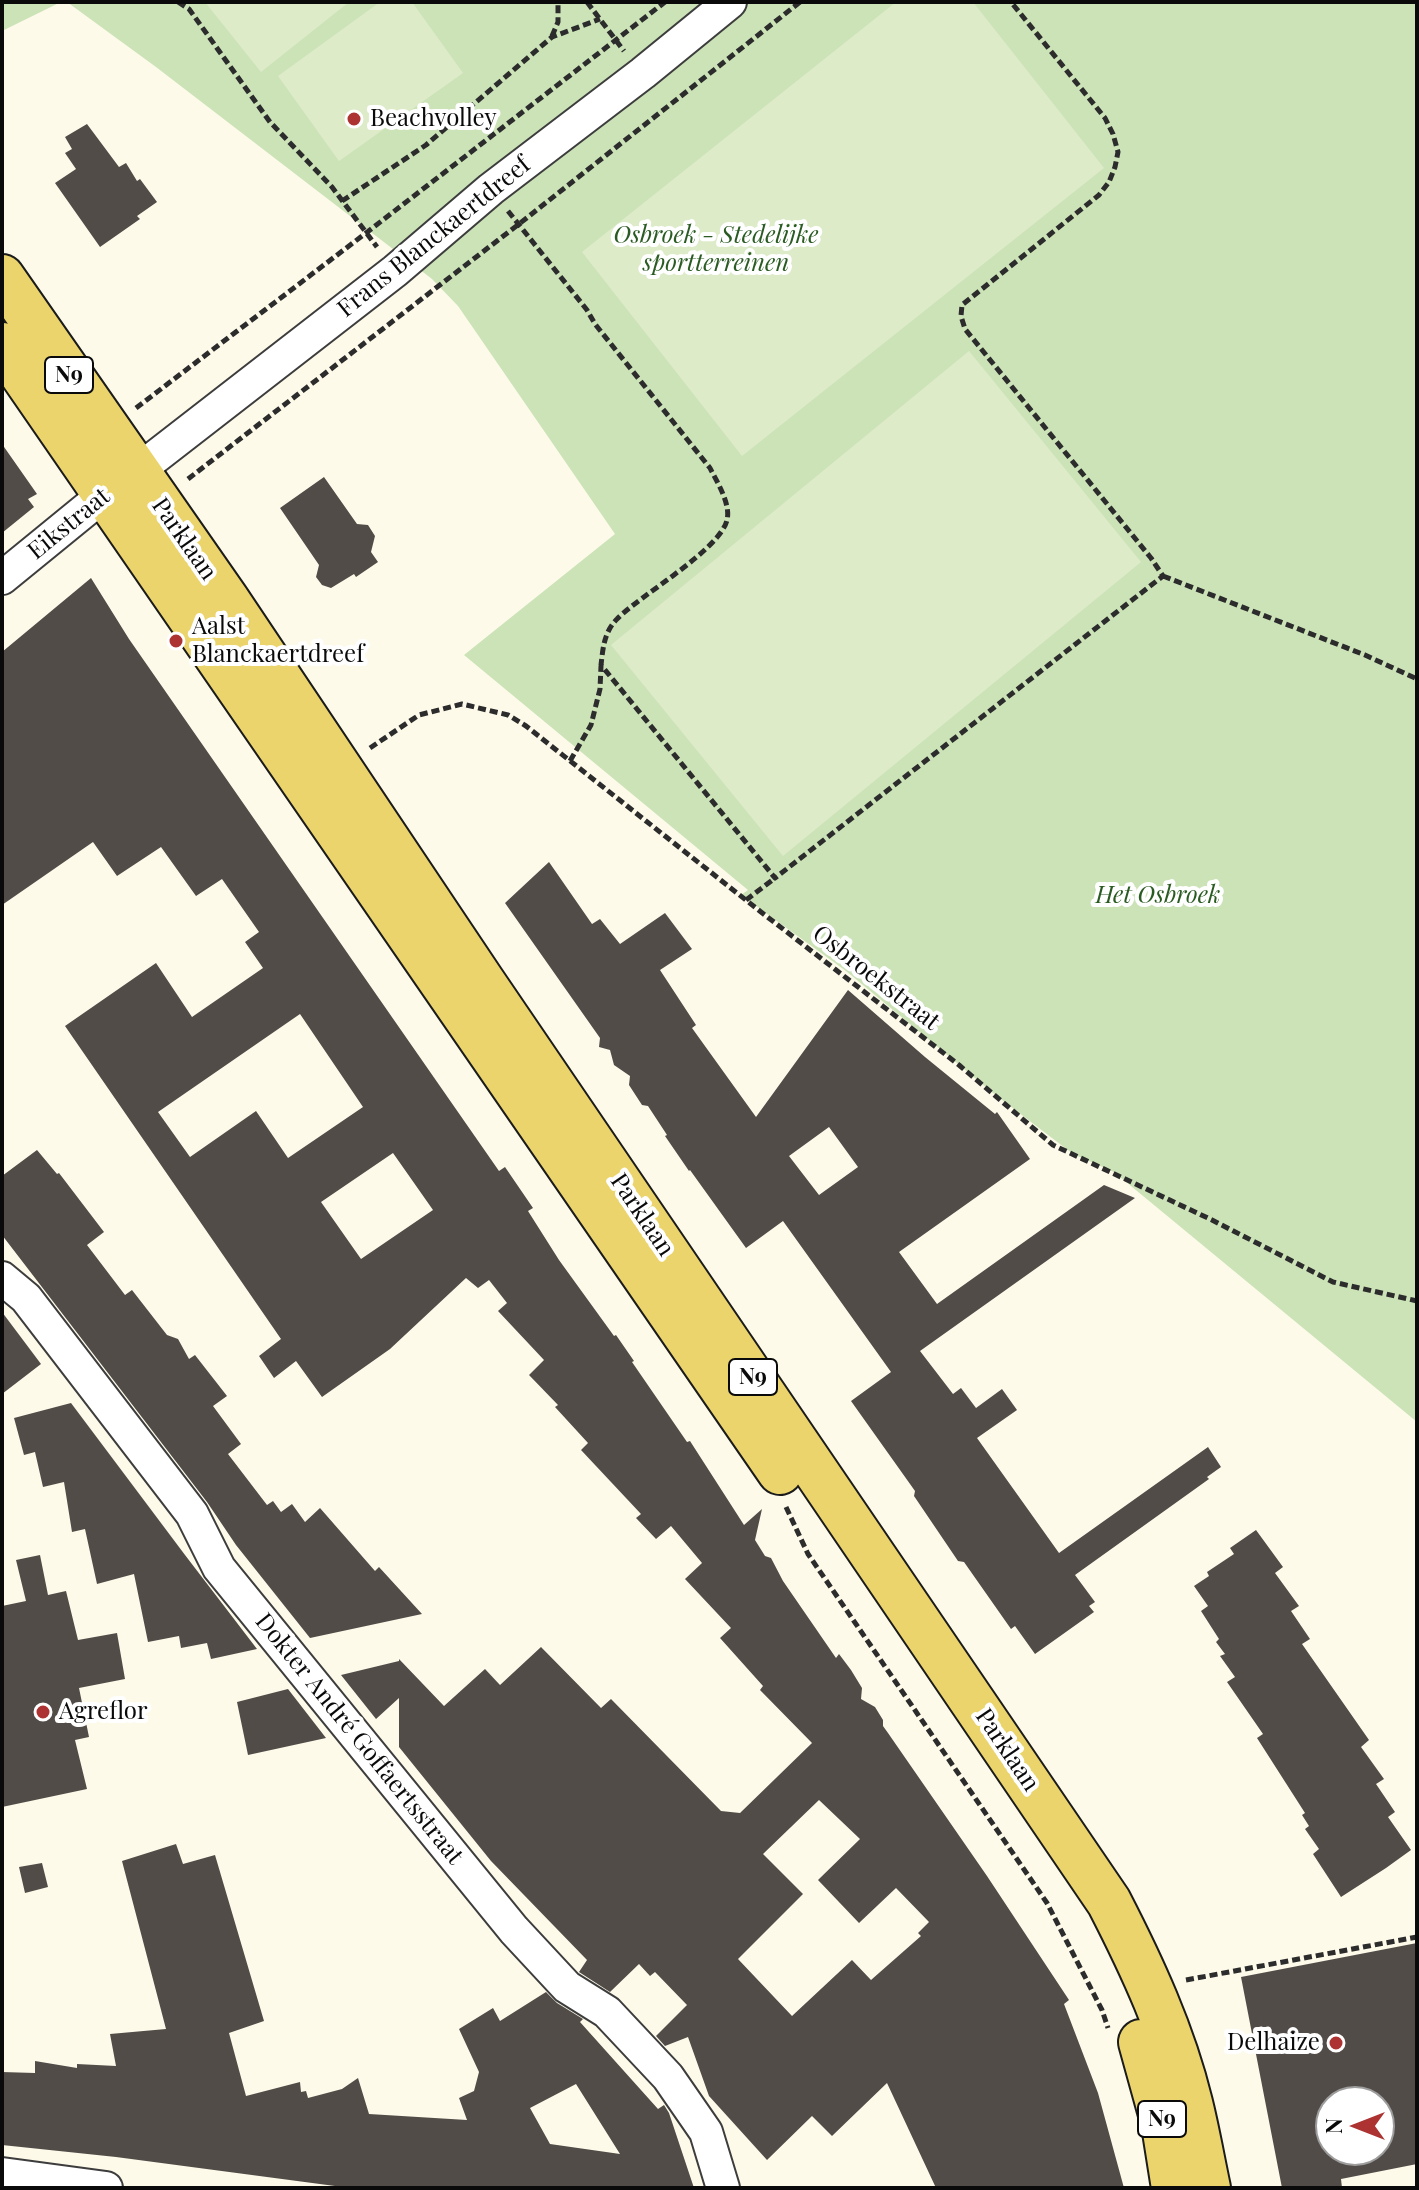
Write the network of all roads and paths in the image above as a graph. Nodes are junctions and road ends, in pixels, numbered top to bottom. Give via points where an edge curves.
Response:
1 (178, 2) edge
2 (558, 2) edge
3 (587, 2) edge
4 (665, 2) edge
5 (730, 2) edge
6 (800, 2) edge
7 (1011, 2) edge
8 (600, 19) junction
9 (552, 37) junction
10 (616, 41) junction
11 (643, 73) junction
12 (491, 189) junction
13 (342, 201) junction
14 (519, 224) junction
15 (366, 233) junction
16 (395, 271) junction
17 (2, 277) edge
18 (2, 345) edge
19 (134, 409) dead end
20 (184, 482) dead end
21 (121, 483) junction
22 (1163, 576) junction
23 (2, 578) edge
24 (601, 665) junction
25 (1417, 679) edge
26 (570, 761) junction
27 (339, 770) junction
28 (775, 878) junction
29 (746, 900) junction
30 (2, 1278) edge
31 (1417, 1301) edge
32 (1417, 1937) edge
33 (1150, 1987) junction
34 (2, 2174) edge
35 (106, 2188) edge
36 (723, 2188) edge
37 (1174, 2188) edge
38 (1208, 2188) edge

1 - 13 path via 189,9 270,122
2 - 9 path
3 - 8 path
4 - 10 path
5 - 11 street, Frans Blanckaertdreef
6 - 14 path
7 - 22 path via 1105,118 1118,152 1099,195 962,305 961,316 965,329
8 - 9 path
8 - 10 path
9 - 13 path via 426,145
10 - 11 path
10 - 15 path
11 - 12 street, Frans Blanckaertdreef
12 - 14 path
12 - 16 street, Frans Blanckaertdreef
13 - 15 path
14 - 20 path
14 - 24 path via 710,468 728,510 727,523 711,543 616,620 604,639
15 - 16 path
15 - 19 path
16 - 21 street, Frans Blanckaertdreef
17 - 21 main road, Parklaan / N9
18 - 21 main road, Parklaan / N9
21 - 23 street, Eikstraat
21 - 27 main road, Parklaan / N9 via 227,600
21 - 37 main road, Parklaan / N9 via 1063,1881 1115,1980 1145,2052
22 - 25 path
22 - 28 path
24 - 26 path via 591,725
24 - 28 path
26 - 27 path, Osbroekstraat via 508,715 462,704 419,715
26 - 29 path, Osbroekstraat
27 - 33 main road, Parklaan / N9 via 1109,1902
28 - 29 path
29 - 31 path, Osbroekstraat via 1053,1145 1333,1282
30 - 36 street, Dokter André Goffaertsstraat via 26,1298 192,1514 219,1568 514,1930 567,1987 607,2012 668,2077 706,2132
32 - 33 path
33 - 38 main road, Parklaan / N9 via 1190,2101
34 - 35 street

